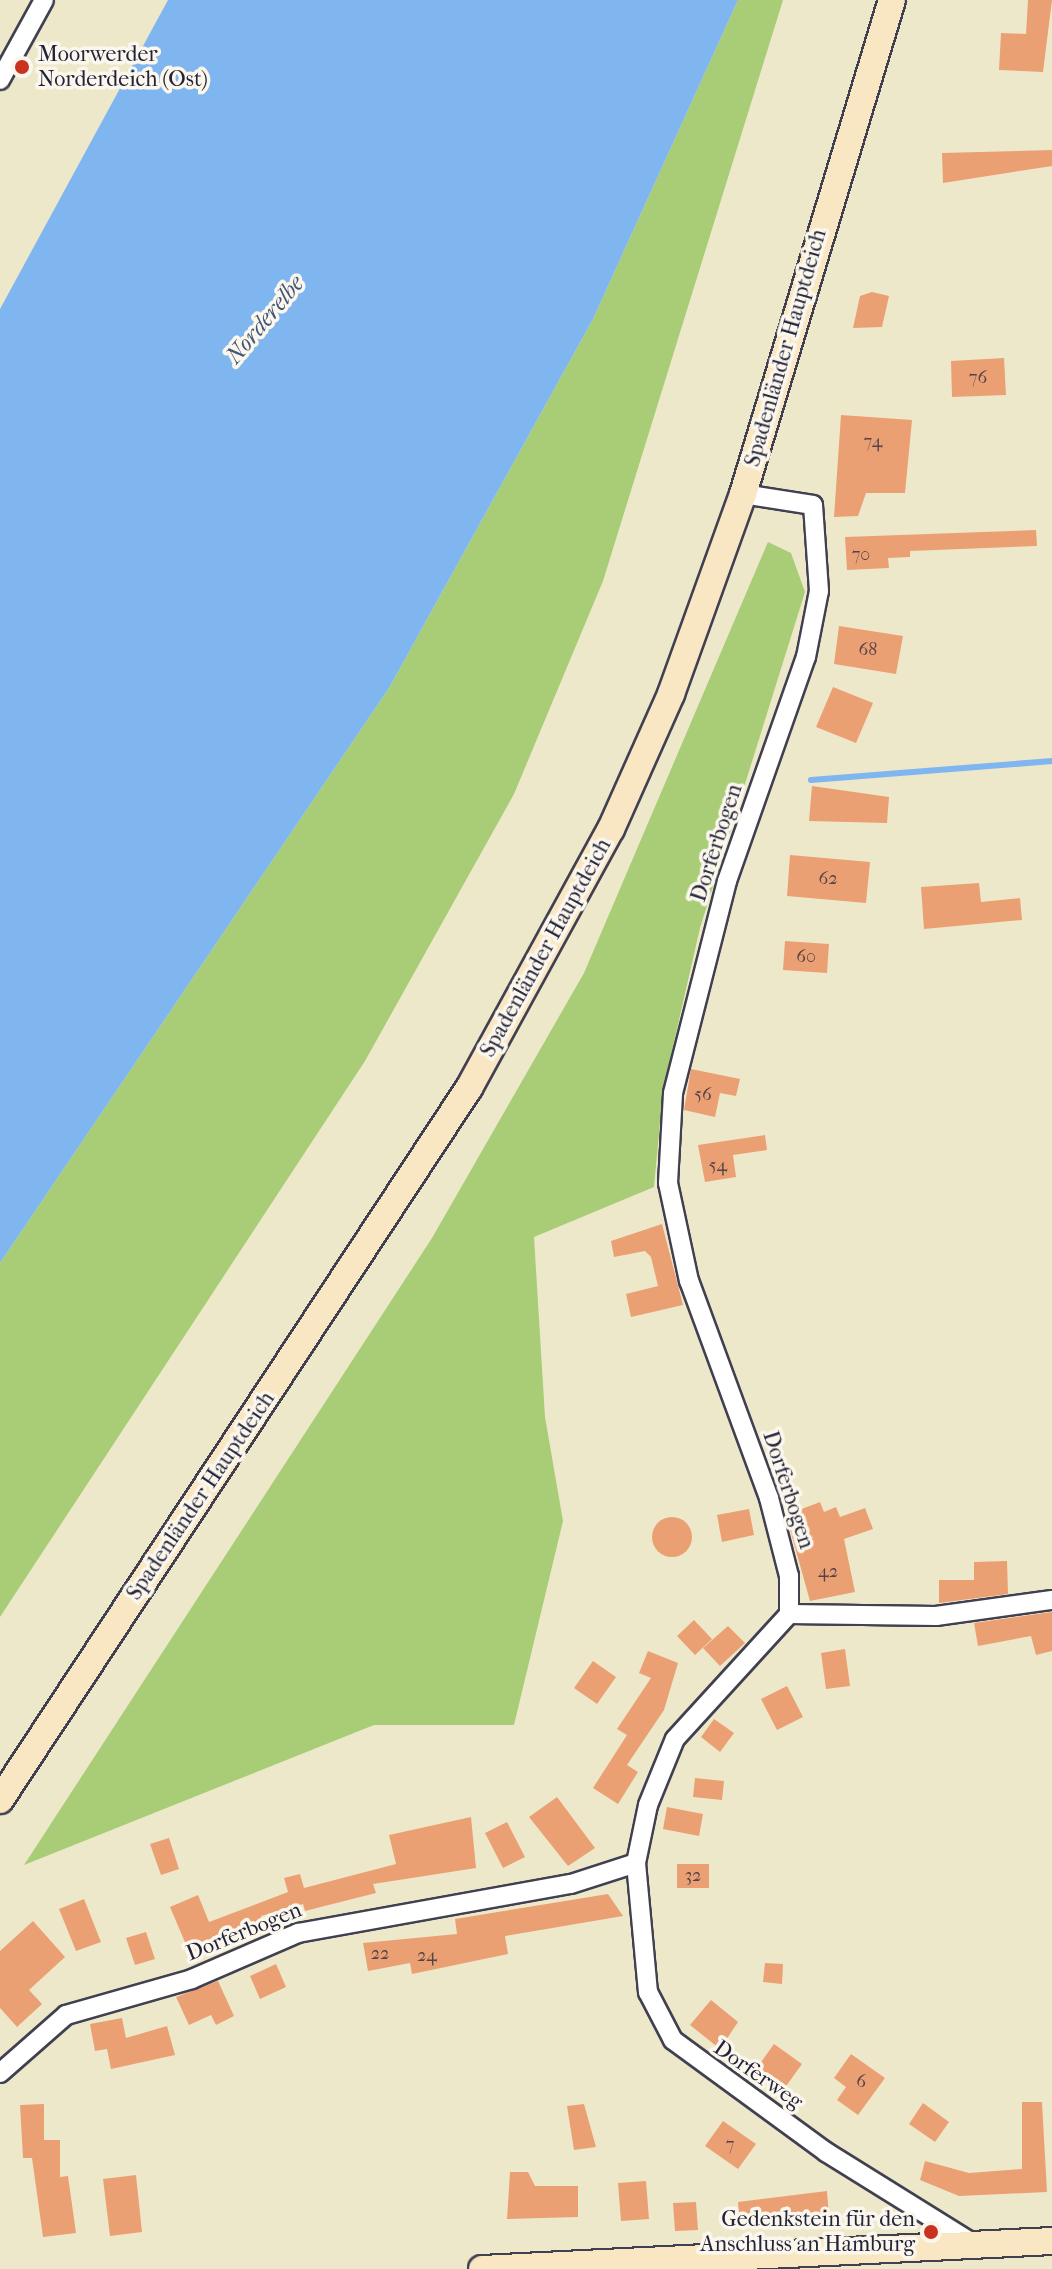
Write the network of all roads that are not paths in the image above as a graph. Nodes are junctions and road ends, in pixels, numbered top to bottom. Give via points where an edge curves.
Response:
1 (44, 0) edge
2 (892, 0) edge
3 (0, 80) edge
4 (743, 494) junction
5 (1052, 1600) edge
6 (789, 1614) junction
7 (0, 1800) edge
8 (636, 1863) junction
9 (0, 2073) edge
10 (1052, 2241) edge
11 (974, 2244) junction
12 (482, 2269) edge

1 - 3 street
2 - 4 street, Spadenländer Hauptdeich
4 - 6 street, Dorferbogen via 813,505 819,591 806,657 727,881 673,1093 668,1183 689,1281 769,1498 789,1576
4 - 7 street, Spadenländer Hauptdeich via 671,694 546,959 372,1238
5 - 6 street via 936,1616
6 - 8 street via 675,1739 648,1805
8 - 9 street, Dorferbogen via 571,1884 298,1933 192,1979 66,2015
8 - 11 street, Dorferweg via 648,1992 673,2040 826,2152
10 - 11 street
11 - 12 street

